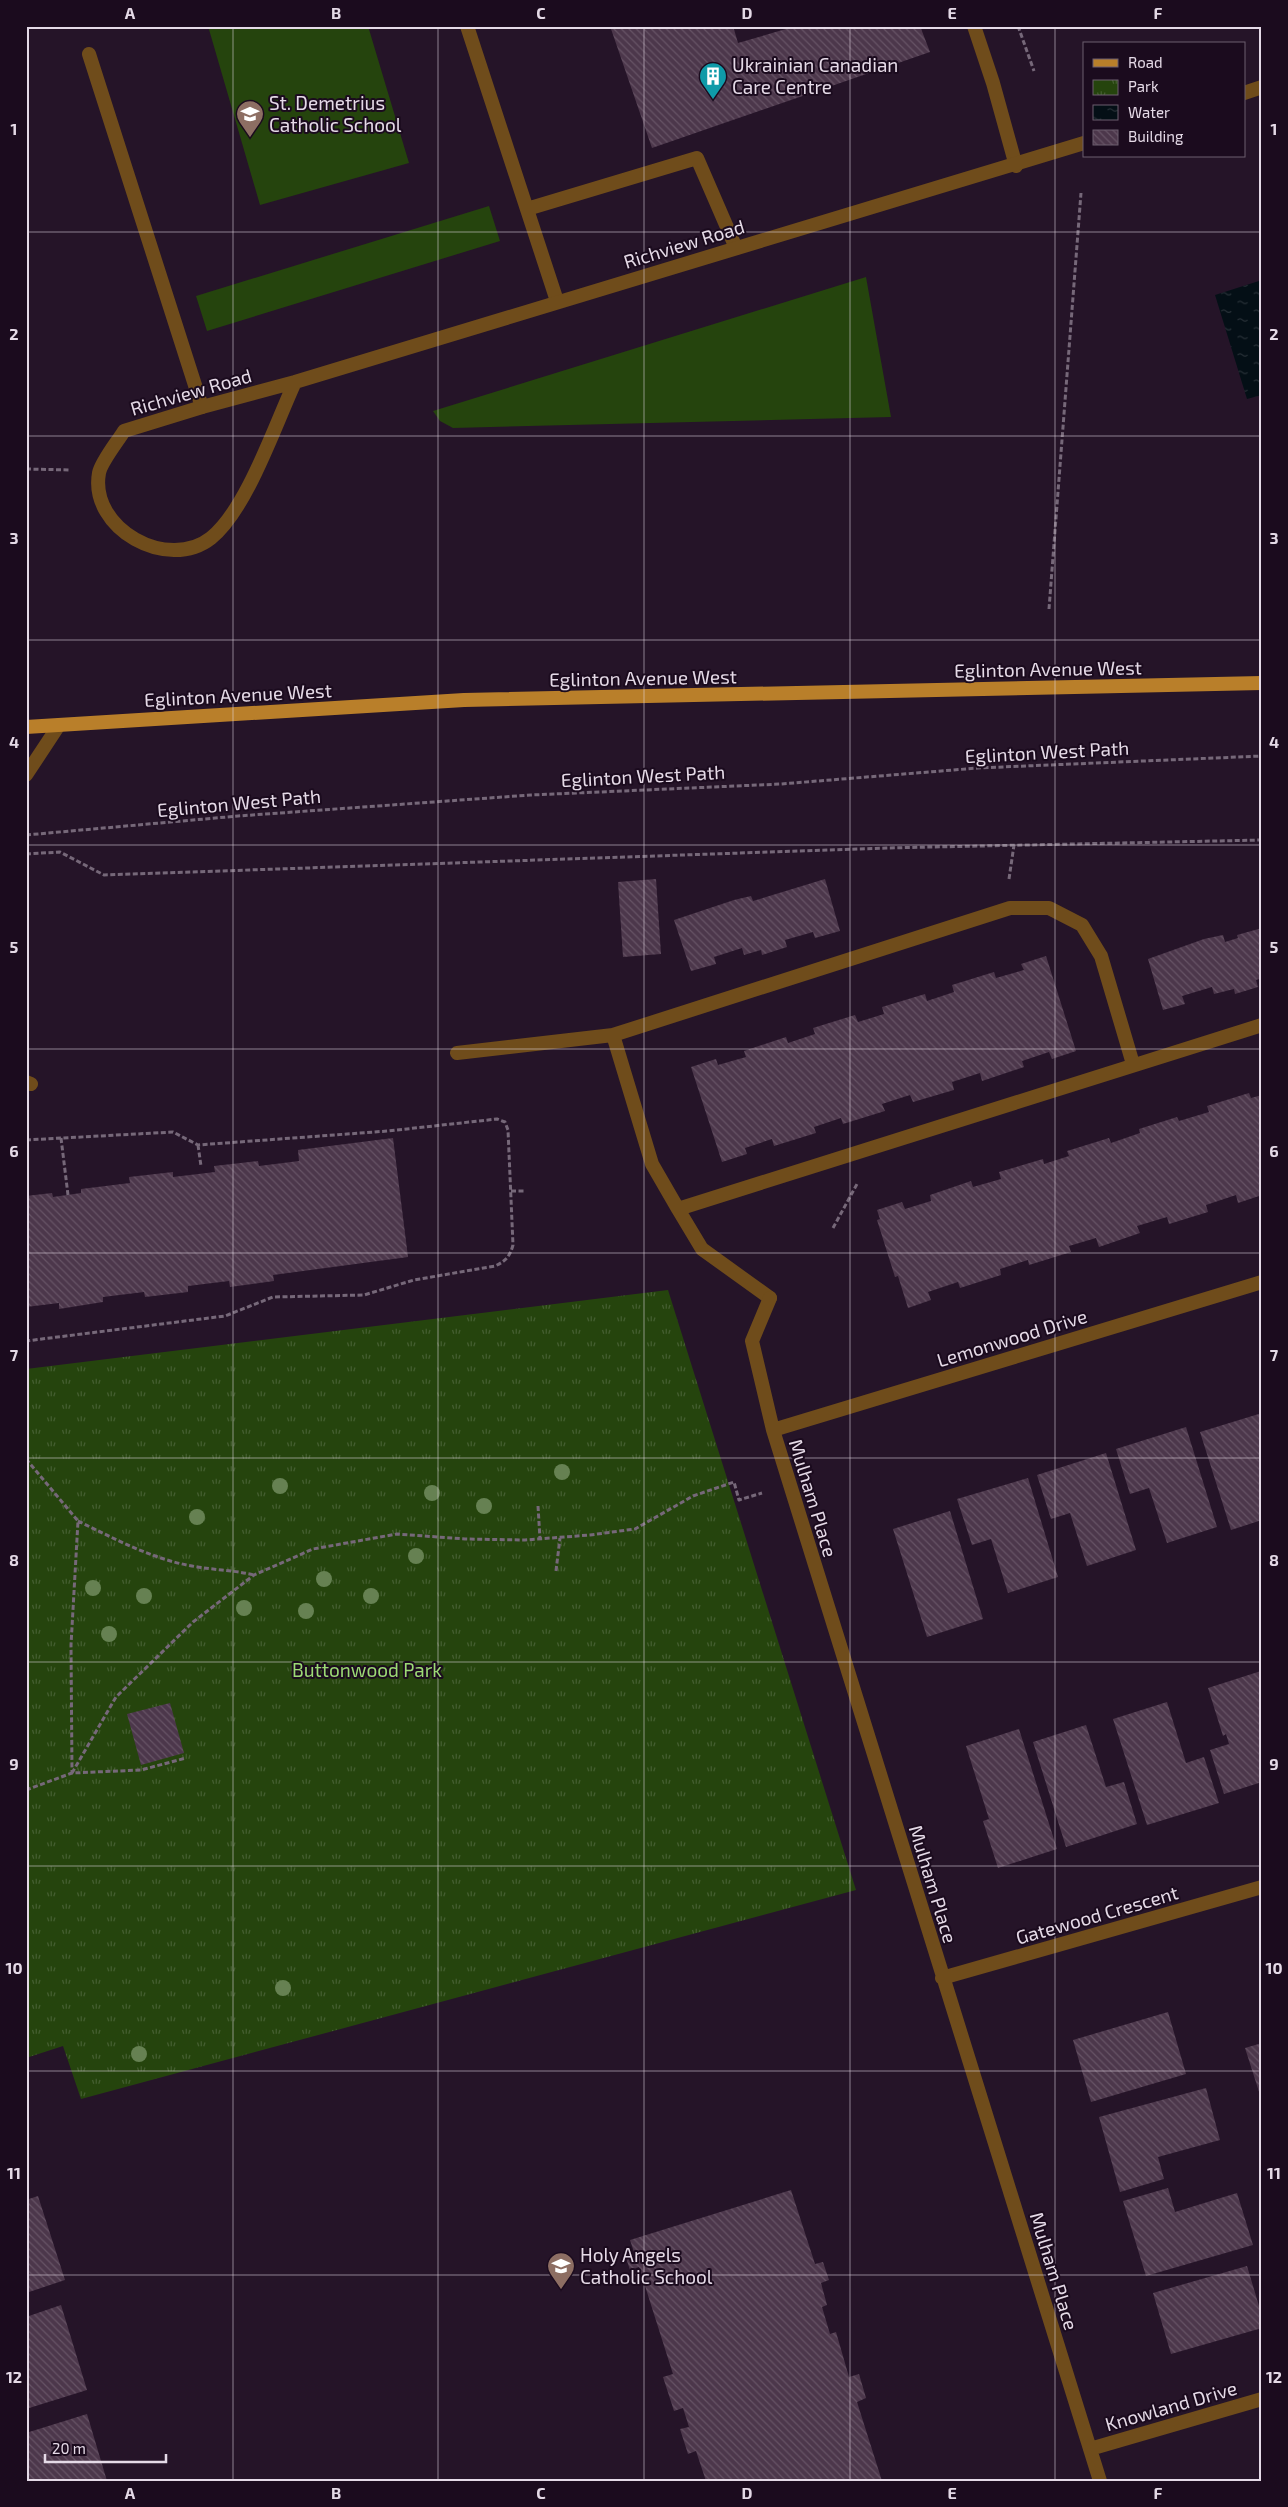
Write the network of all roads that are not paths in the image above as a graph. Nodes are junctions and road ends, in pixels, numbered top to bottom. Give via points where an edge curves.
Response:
1 (467, 26) edge
2 (974, 26) edge
3 (89, 54) dead end
4 (1262, 87) edge
5 (1246, 92) edge
6 (1083, 143) edge
7 (1016, 166) junction
8 (527, 209) junction
9 (736, 248) junction
10 (557, 301) junction
11 (295, 382) junction
12 (202, 407) junction
13 (1262, 683) edge
14 (58, 725) junction
15 (26, 727) edge
16 (26, 775) edge
17 (1262, 1025) edge
18 (613, 1035) junction
19 (457, 1053) dead end
20 (1133, 1064) junction
21 (678, 1209) junction
22 (1262, 1282) edge
23 (773, 1430) junction
24 (1262, 1888) edge
25 (942, 1978) junction
26 (1262, 2399) edge
27 (1090, 2449) junction
28 (1100, 2481) edge

1 - 8 street
2 - 7 street
3 - 12 street
4 - 5 street
6 - 7 street, Richview Road
7 - 9 street, Richview Road
8 - 9 street via 697,158
8 - 10 street
9 - 10 street, Richview Road
10 - 11 street, Richview Road
11 - 12 street, Richview Road
11 - 12 street, Richview Road via 230,518 210,538 188,548 163,550 140,543 129,536 106,508 99,472 124,431
13 - 14 main road, Eglinton Avenue West via 464,700
14 - 15 main road, Eglinton Avenue West
14 - 16 street
17 - 20 street
18 - 19 street
18 - 20 street via 1010,908 1049,908 1082,925 1101,956
18 - 21 street via 652,1164
20 - 21 street
21 - 23 street, Mulham Place via 702,1249 770,1298 752,1341
22 - 23 street, Lemonwood Drive
23 - 25 street, Mulham Place
24 - 25 street, Gatewood Crescent
25 - 27 street, Mulham Place
26 - 27 street, Knowland Drive
27 - 28 street, Mulham Place

